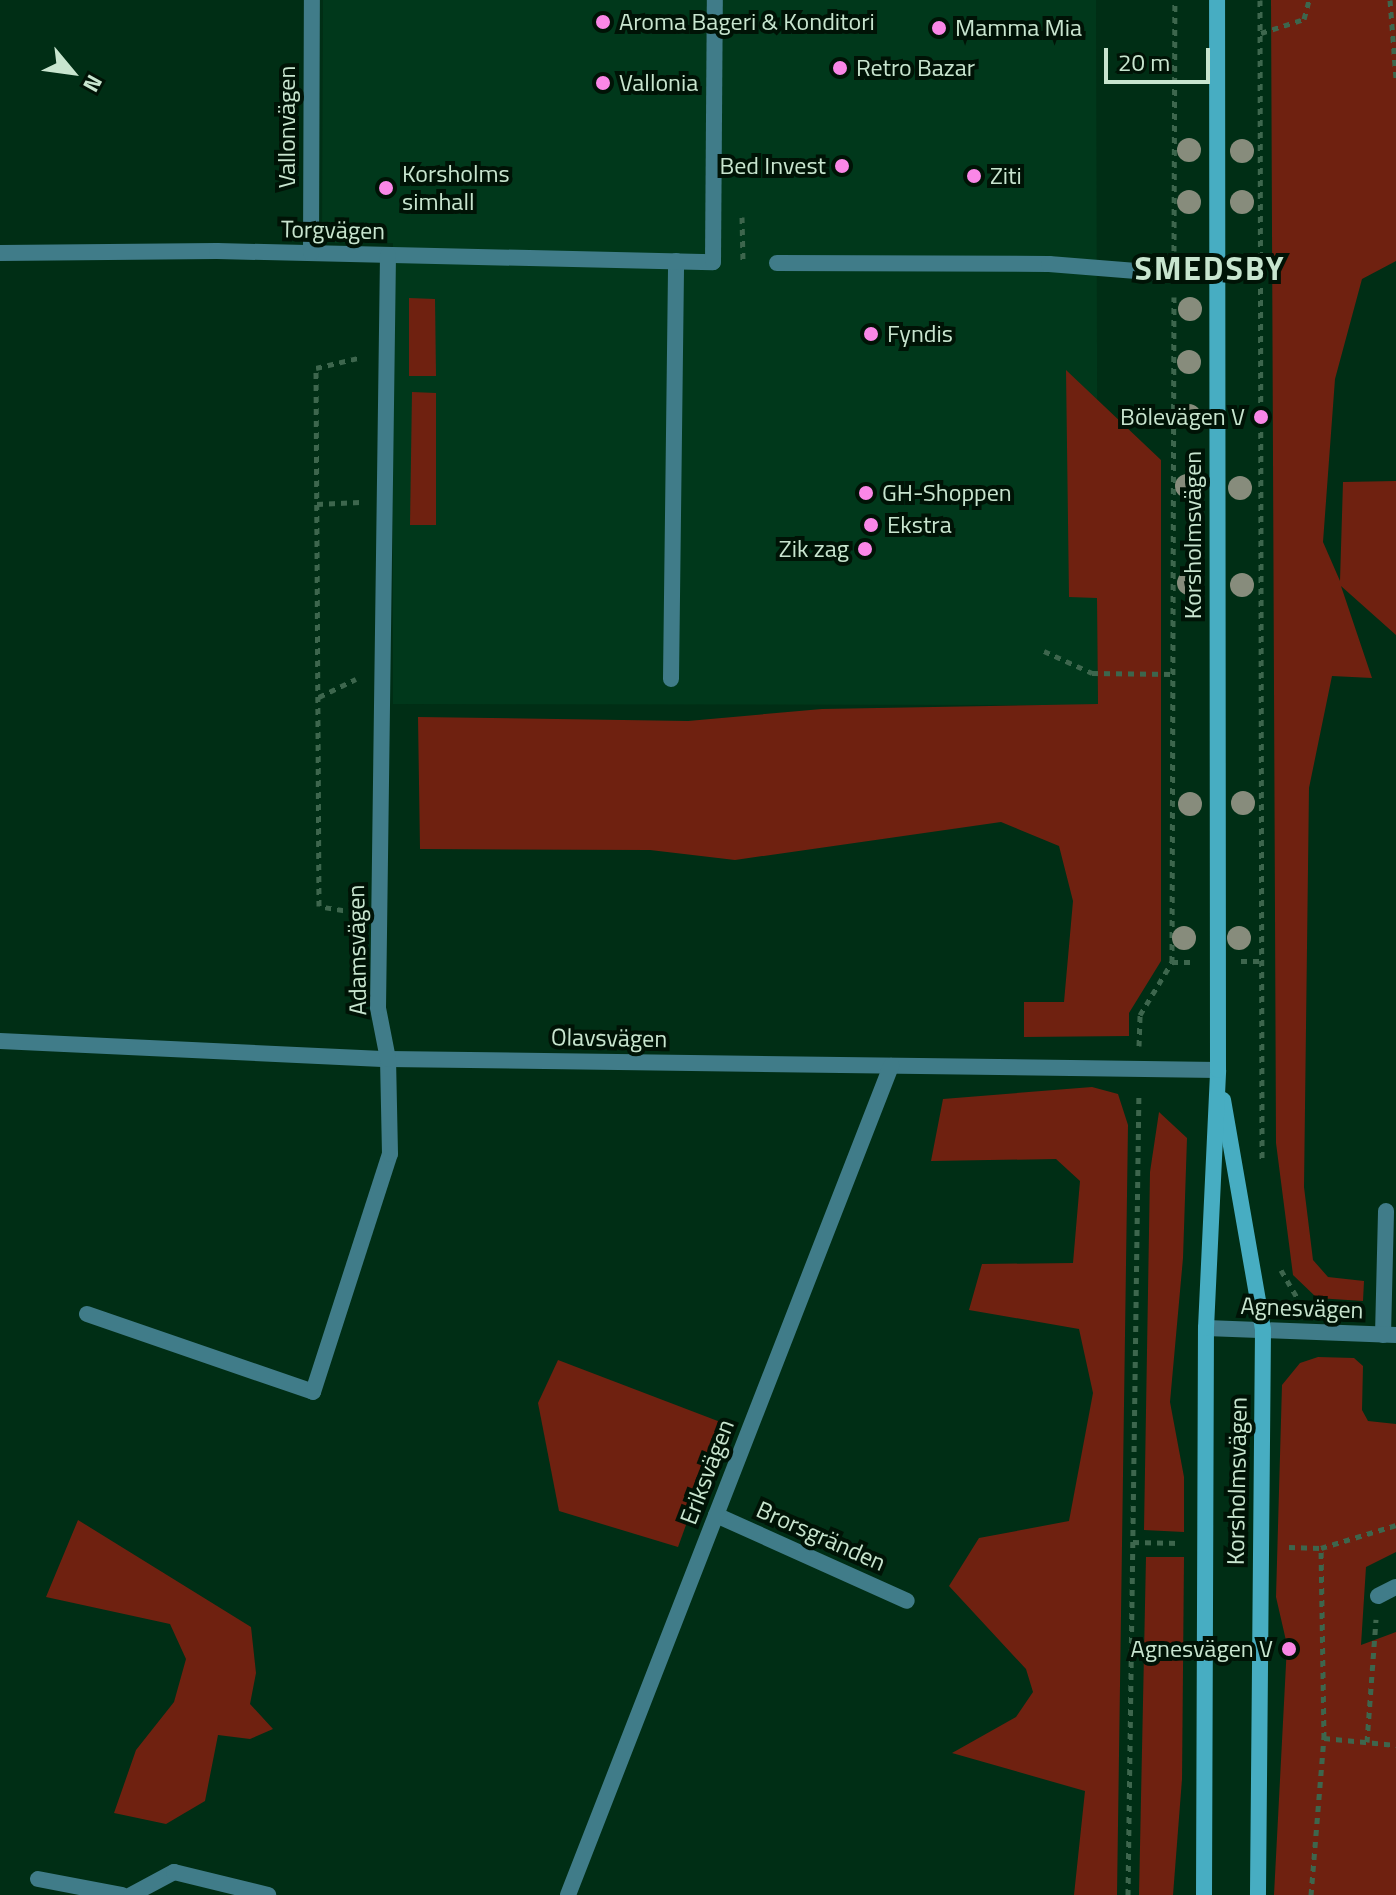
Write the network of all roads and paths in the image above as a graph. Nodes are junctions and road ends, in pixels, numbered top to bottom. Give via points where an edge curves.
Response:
1 (312, 0) edge
2 (715, 0) edge
3 (1217, 0) edge
4 (1260, 0) edge
5 (1309, 0) edge
6 (1390, 0) edge
7 (1173, 1) edge
8 (1261, 33) junction
9 (1396, 78) edge
10 (0, 253) edge
11 (311, 253) junction
12 (388, 255) junction
13 (676, 261) junction
14 (777, 263) dead end
15 (1174, 274) junction
16 (386, 351) junction
17 (385, 501) junction
18 (317, 504) junction
19 (1044, 651) dead end
20 (383, 672) junction
21 (1172, 674) junction
22 (671, 679) dead end
23 (318, 698) junction
24 (379, 915) junction
25 (0, 1041) edge
26 (1124, 1046) dead end
27 (1139, 1046) junction
28 (388, 1059) junction
29 (891, 1066) junction
30 (1140, 1070) junction
31 (1218, 1070) junction
32 (1262, 1171) dead end
33 (1386, 1211) dead end
34 (1274, 1255) dead end
35 (87, 1314) dead end
36 (1206, 1328) junction
37 (1263, 1330) junction
38 (1302, 1332) junction
39 (1390, 1335) edge
40 (716, 1515) junction
41 (1396, 1525) edge
42 (1133, 1542) junction
43 (1179, 1543) dead end
44 (1289, 1547) dead end
45 (1321, 1548) junction
46 (1396, 1587) edge
47 (1378, 1596) joint
48 (907, 1601) dead end
49 (1324, 1738) junction
50 (1367, 1742) junction
51 (1396, 1745) edge
52 (38, 1879) dead end
53 (122, 1895) edge
54 (131, 1895) edge
55 (268, 1895) edge
56 (568, 1895) edge
57 (1128, 1895) edge
58 (1204, 1895) edge
59 (1258, 1895) edge
60 (1311, 1895) edge

1 - 11 street, Vallonvägen
2 - 13 street, Torgvägen via 713,262
3 - 31 main road, Korsholmsvägen
4 - 8 path
5 - 8 path via 1304,19
6 - 9 path
7 - 15 path
8 - 32 path
10 - 11 street, Torgvägen
11 - 12 street, Torgvägen
12 - 13 street, Torgvägen
12 - 16 street, Adamsvägen
13 - 22 street
14 - 15 street via 1049,264
15 - 21 path
16 - 17 street, Adamsvägen
16 - 18 path via 316,368
17 - 18 path
17 - 20 street, Adamsvägen
18 - 23 path
19 - 21 path via 1092,673
20 - 23 path via 342,683
20 - 24 street, Adamsvägen
21 - 27 path via 1172,962 1140,1015
23 - 24 path via 319,906
24 - 28 street, Adamsvägen via 378,1008
25 - 28 street, Olavsvägen
26 - 27 path
27 - 30 path
28 - 29 street, Olavsvägen
28 - 35 street, Adamsvägen via 390,1154 313,1392
29 - 30 street, Olavsvägen
29 - 40 street, Eriksvägen
30 - 31 street, Olavsvägen
30 - 42 path
31 - 36 main road, Korsholmsvägen
31 - 37 main road, Korsholmsvägen
33 - 39 street
34 - 38 path via 1302,1303
36 - 37 street, Agnesvägen
36 - 58 main road, Korsholmsvägen
37 - 38 street, Agnesvägen
37 - 59 main road, Korsholmsvägen
38 - 39 street, Agnesvägen
40 - 48 street, Brorsgränden
40 - 56 street, Eriksvägen
41 - 45 path
42 - 43 path
42 - 57 path
44 - 45 path
45 - 49 path
46 - 47 street
47 - 50 path
49 - 50 path
49 - 60 path
50 - 51 path
52 - 53 street
54 - 55 street via 174,1872

